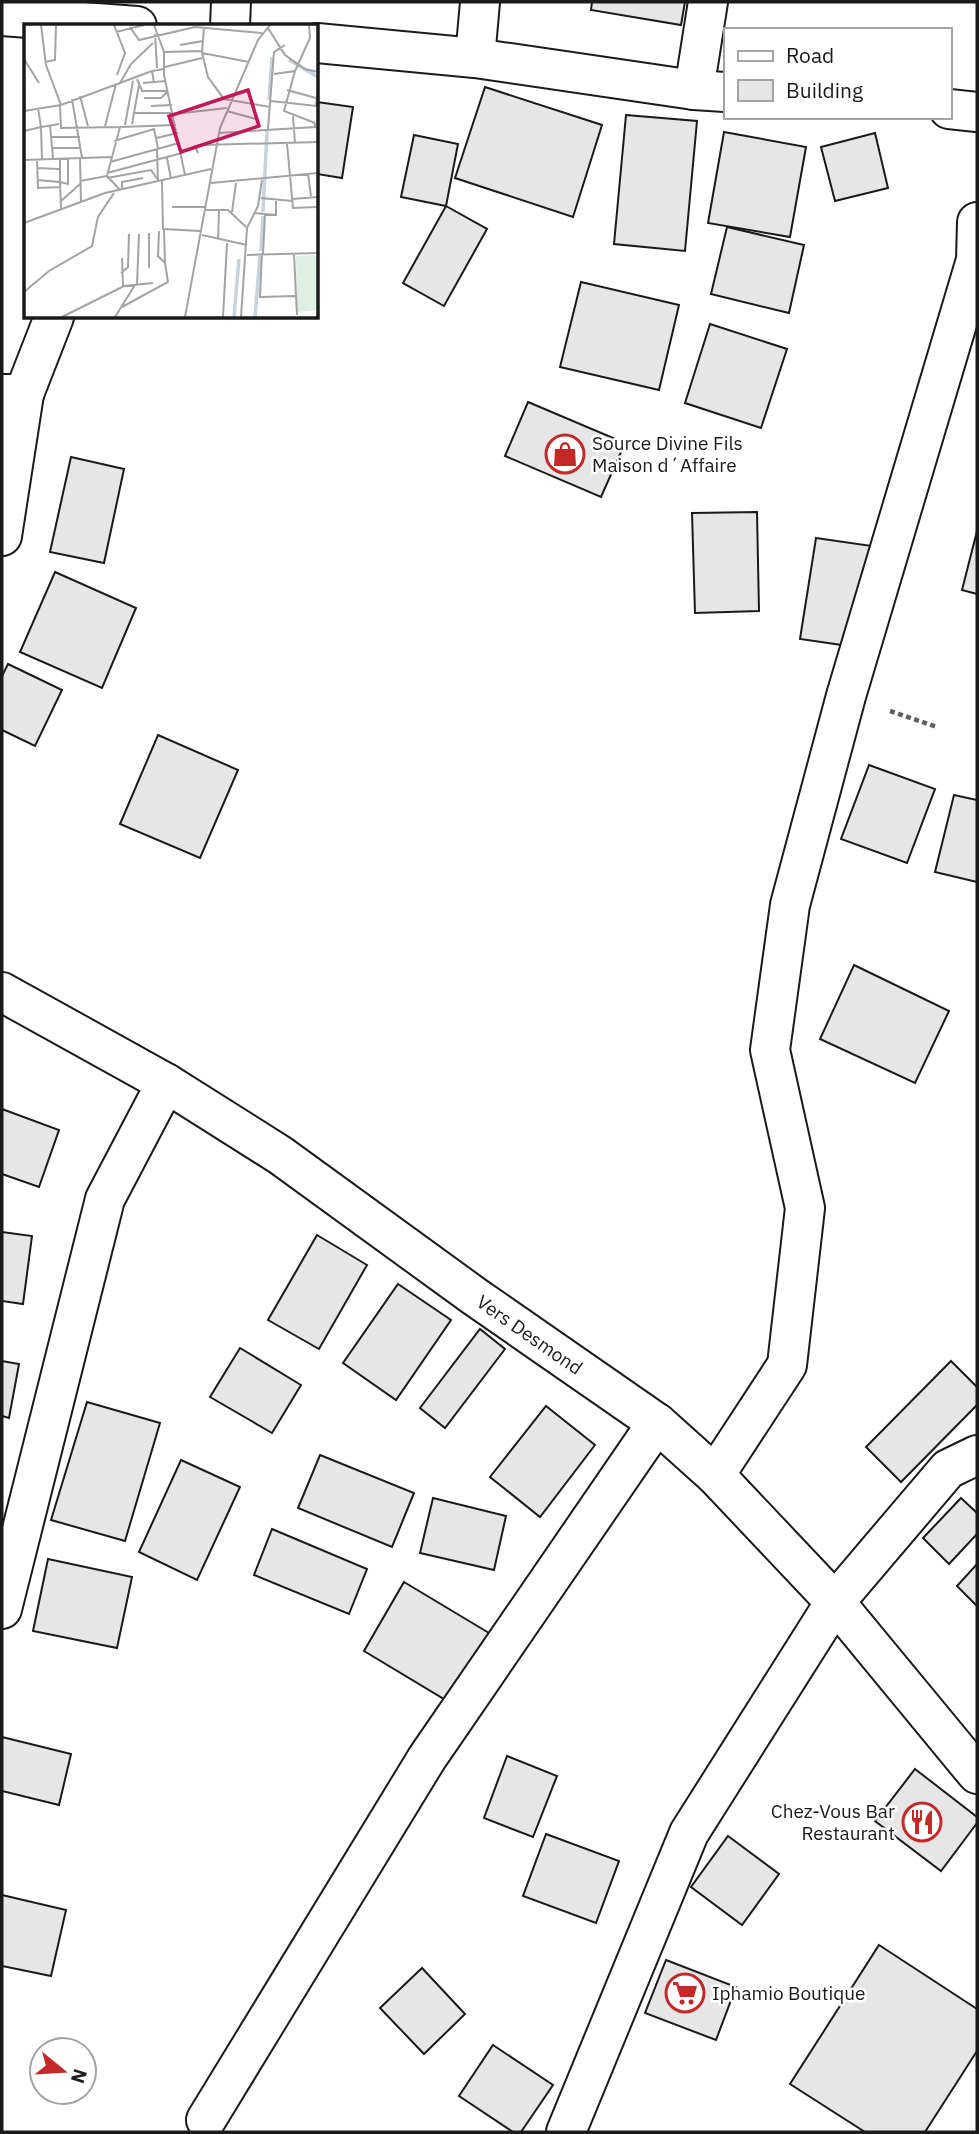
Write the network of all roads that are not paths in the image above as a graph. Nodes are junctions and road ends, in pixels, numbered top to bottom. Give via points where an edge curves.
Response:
1 (231, 2) edge
2 (480, 2) edge
3 (708, 2) edge
4 (2, 16) edge
5 (110, 24) edge
6 (230, 24) edge
7 (318, 43) edge
8 (475, 58) junction
9 (710, 91) edge
10 (951, 109) edge
11 (977, 111) edge
12 (977, 222) edge
13 (53, 318) edge
14 (13, 394) edge
15 (2, 536) edge
16 (2, 992) edge
17 (166, 1083) junction
18 (657, 1423) junction
19 (977, 1455) edge
20 (715, 1475) junction
21 (835, 1602) junction
22 (2, 1609) edge
23 (977, 1774) edge
24 (206, 2120) dead end
25 (566, 2132) edge

1 - 6 street
2 - 8 street
3 - 9 street
4 - 5 street
7 - 8 street
8 - 9 street
10 - 11 street
12 - 20 street via 976,260 846,696 790,905 769,1050 805,1208 787,1365
13 - 14 street
14 - 15 street
16 - 17 street, Vers Desmond
17 - 18 street, Vers Desmond via 280,1155
17 - 22 street via 105,1199
18 - 20 street, Vers Desmond
18 - 24 street via 427,1758
19 - 21 street via 948,1469
20 - 21 street, Vers Desmond
21 - 23 street, Vers Desmond
21 - 25 street via 689,1833

